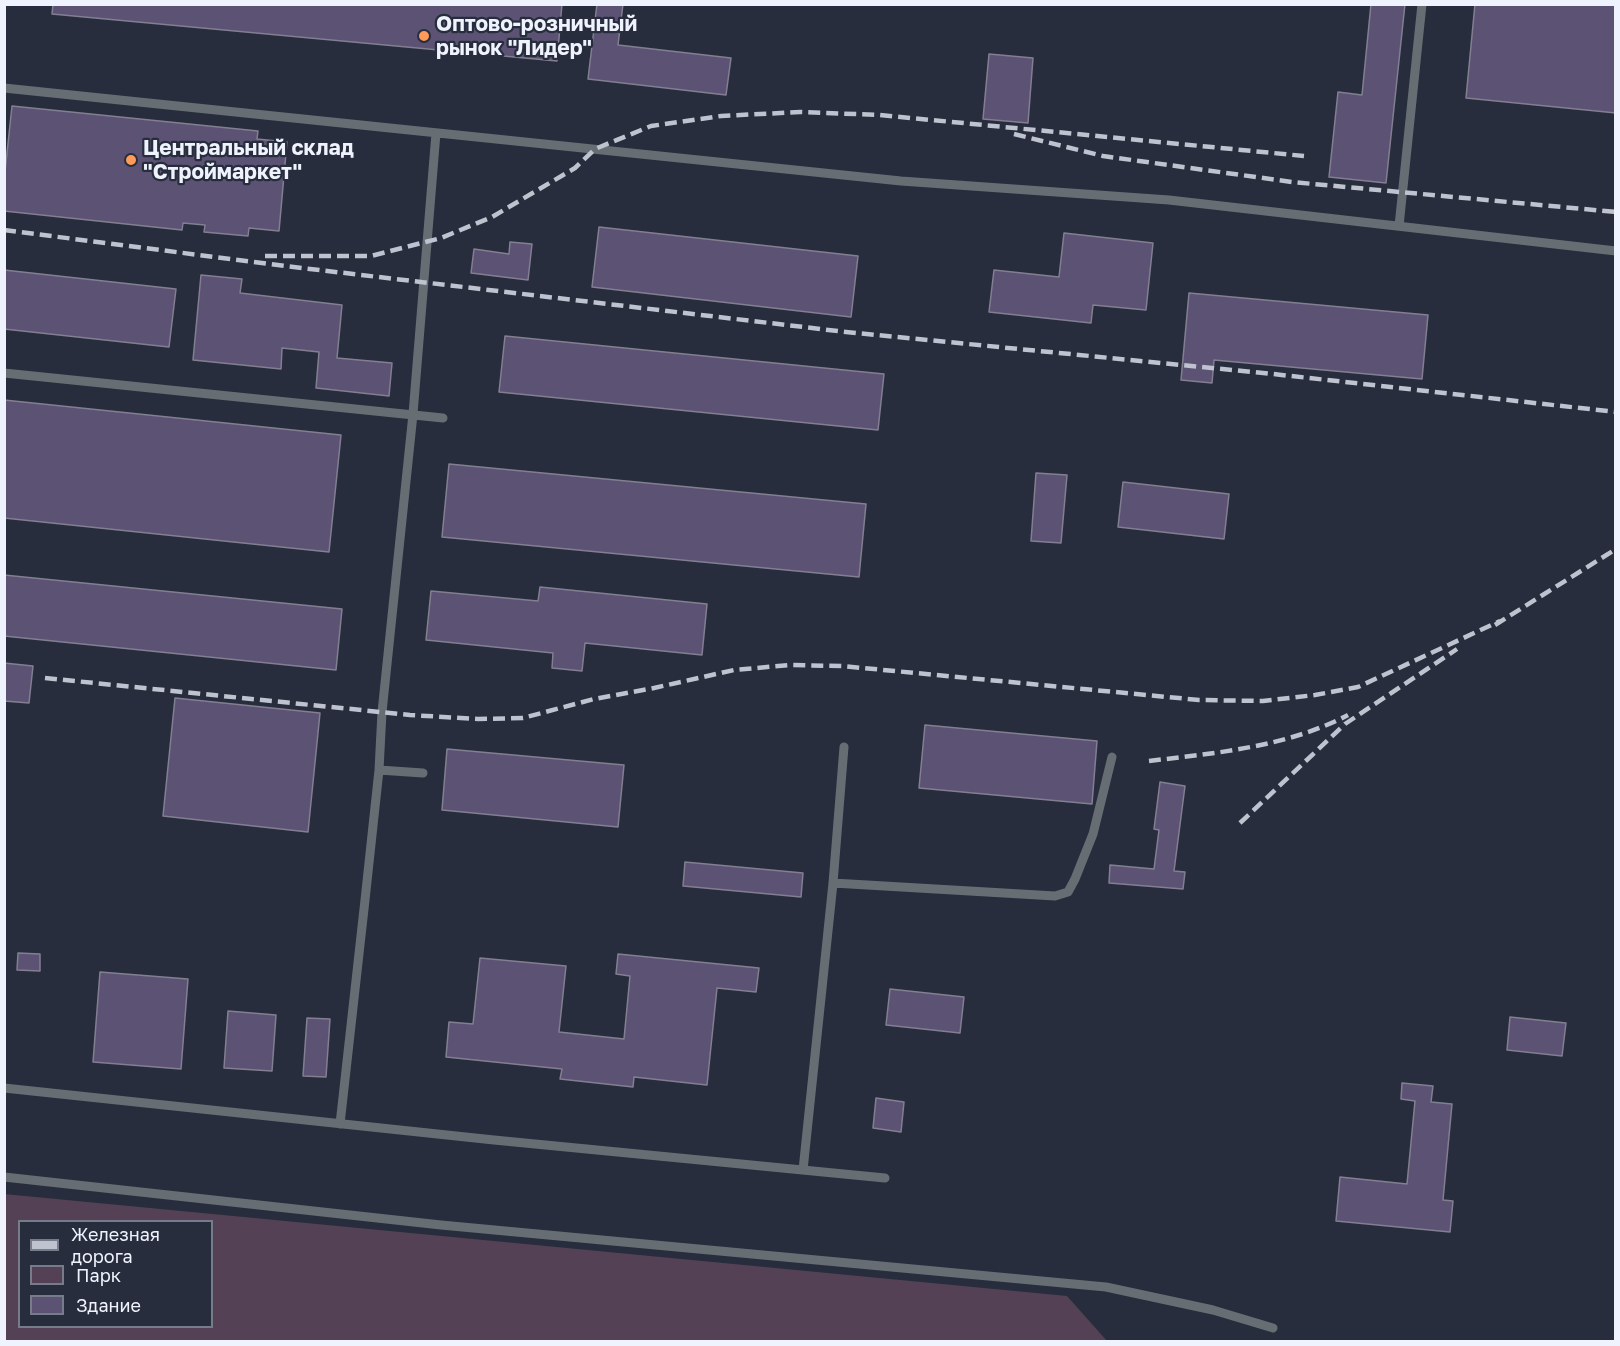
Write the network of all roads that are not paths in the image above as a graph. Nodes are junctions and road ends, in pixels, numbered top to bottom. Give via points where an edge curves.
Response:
1 (1422, 4) edge
2 (4, 88) edge
3 (436, 133) junction
4 (1400, 226) junction
5 (1616, 251) edge
6 (4, 373) edge
7 (413, 414) junction
8 (443, 418) dead end
9 (844, 747) dead end
10 (1112, 757) dead end
11 (379, 770) junction
12 (423, 773) dead end
13 (833, 883) junction
14 (4, 1088) edge
15 (340, 1124) junction
16 (803, 1170) junction
17 (4, 1177) edge
18 (885, 1178) dead end
19 (1273, 1328) dead end

1 - 4 lane
2 - 3 lane
3 - 4 lane via 901,181 1169,200
3 - 7 lane
4 - 5 lane
6 - 7 lane
7 - 8 lane
7 - 11 lane
9 - 13 lane
10 - 13 lane via 1093,834 1068,892 1055,896
11 - 12 lane
11 - 15 lane
13 - 16 lane
14 - 15 lane
15 - 16 lane
16 - 18 lane
17 - 19 lane via 453,1227 1106,1287 1214,1310

